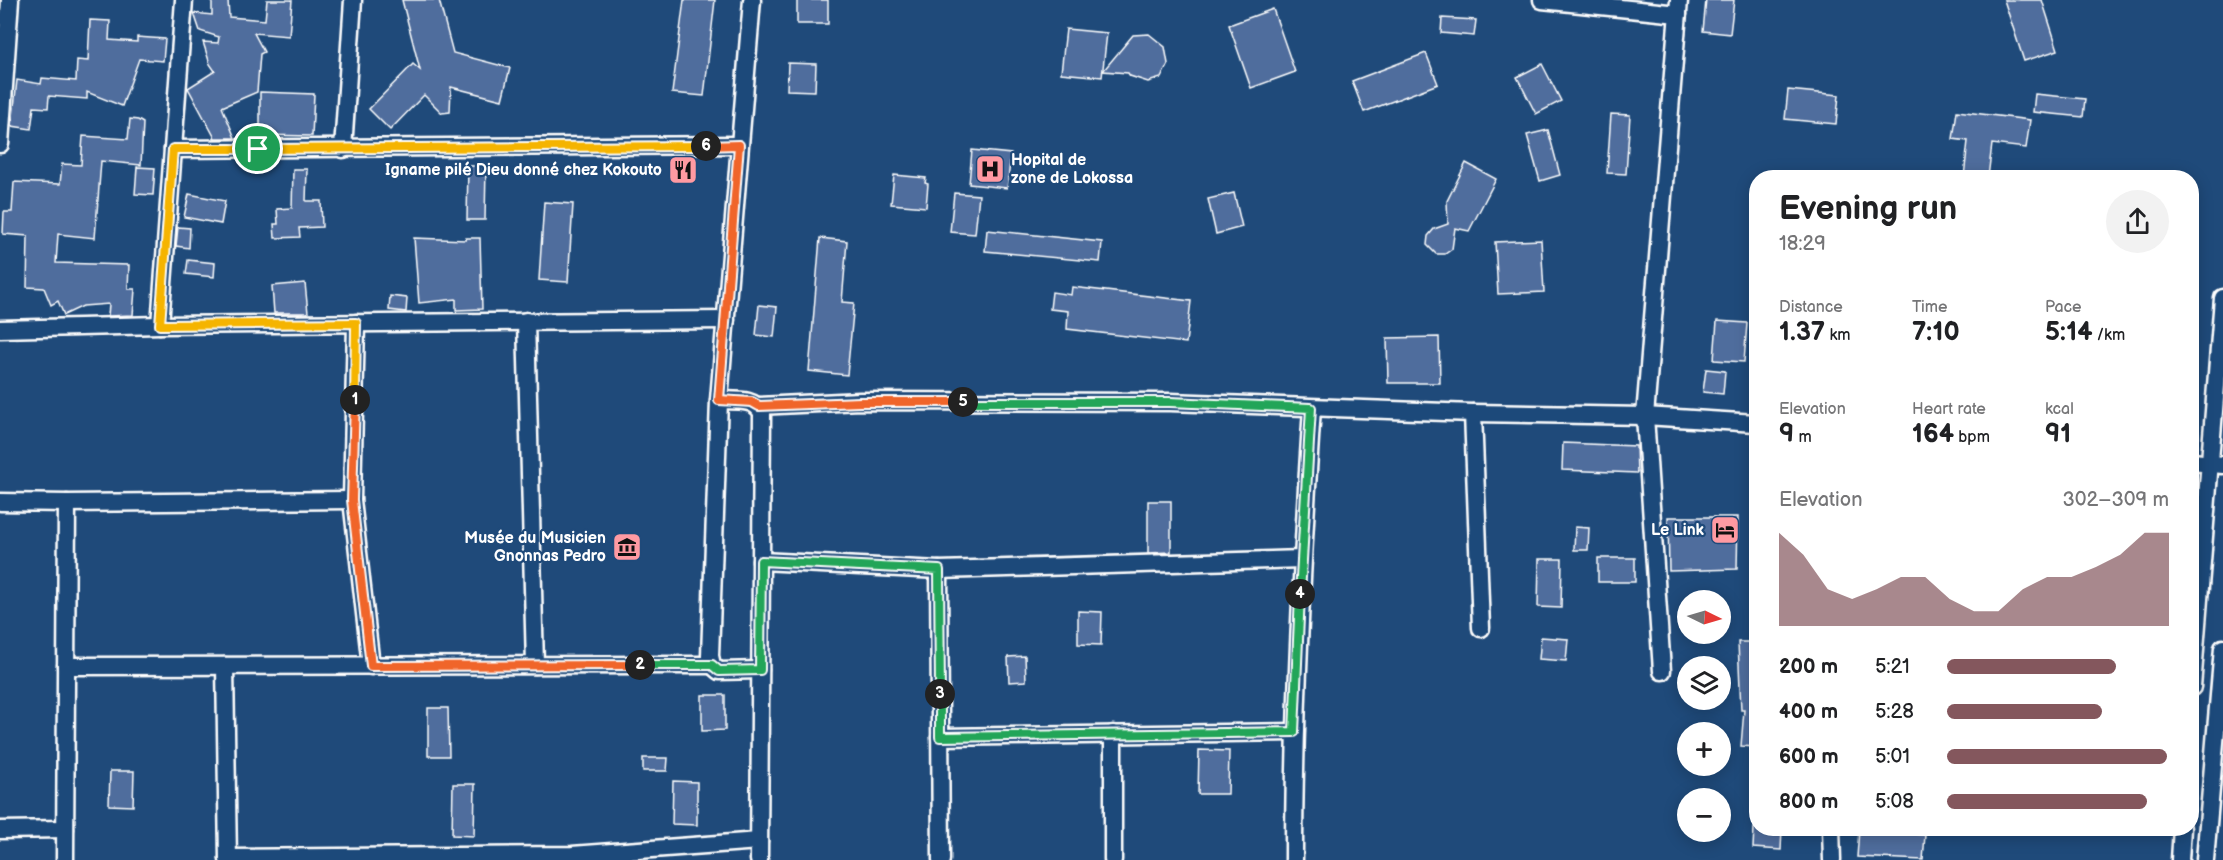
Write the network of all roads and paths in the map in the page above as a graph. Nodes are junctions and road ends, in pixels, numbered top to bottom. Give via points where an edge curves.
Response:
1 (10, 0) edge
2 (184, 0) edge
3 (353, 0) edge
4 (752, 0) edge
5 (1542, 0) edge
6 (1679, 7) edge
7 (0, 144) edge
8 (739, 145) junction
9 (173, 149) junction
10 (343, 149) junction
11 (2223, 298) edge
12 (726, 320) junction
13 (526, 321) junction
14 (356, 323) junction
15 (160, 325) junction
16 (0, 329) edge
17 (719, 400) junction
18 (759, 406) junction
19 (1311, 408) junction
20 (1473, 413) junction
21 (1645, 416) junction
22 (1749, 423) edge
23 (2199, 463) edge
24 (2216, 465) edge
25 (352, 500) junction
26 (0, 502) edge
27 (67, 503) junction
28 (1302, 559) junction
29 (761, 561) junction
30 (939, 570) junction
31 (2199, 622) edge
32 (1481, 628) dead end
33 (2223, 648) edge
34 (535, 665) junction
35 (712, 665) junction
36 (66, 666) junction
37 (225, 666) junction
38 (371, 666) junction
39 (760, 670) junction
40 (1662, 671) dead end
41 (1294, 732) junction
42 (1113, 734) junction
43 (940, 737) junction
44 (2217, 785) edge
45 (65, 829) junction
46 (0, 830) edge
47 (1831, 836) edge
48 (2182, 836) edge
49 (759, 841) junction
50 (399, 858) edge
51 (572, 858) edge
52 (228, 859) edge
53 (65, 860) edge
54 (759, 860) edge
55 (941, 860) edge
56 (1113, 860) edge
57 (1294, 860) edge
58 (1832, 860) edge
59 (2180, 860) edge
60 (2205, 860) edge

1 - 7 street
2 - 9 street
3 - 10 street
4 - 8 street
5 - 6 street
6 - 21 street
8 - 10 street
8 - 12 street
9 - 10 street
9 - 15 street
11 - 24 street
12 - 13 street
12 - 17 street
13 - 14 street
13 - 34 street
14 - 15 street
14 - 25 street
15 - 16 street
17 - 18 street
17 - 35 street
18 - 19 street via 860,402 1170,402
18 - 29 street
19 - 20 street
19 - 28 street
20 - 21 street
20 - 32 street
21 - 22 street
21 - 40 street
23 - 24 street
24 - 31 street
25 - 27 street
25 - 38 street
26 - 27 street
27 - 36 street
28 - 30 street
28 - 41 street
29 - 30 street
29 - 39 street
30 - 43 street
33 - 44 street
34 - 35 street
34 - 38 street
35 - 39 street via 719,671
36 - 37 street
36 - 45 street
37 - 38 street
37 - 52 street
39 - 49 street
41 - 42 street
41 - 57 street
42 - 43 street
42 - 56 street
43 - 55 street
44 - 60 street
45 - 46 street
45 - 53 street
47 - 58 street
48 - 59 street
49 - 51 street
49 - 54 street
50 - 51 street
50 - 52 street

